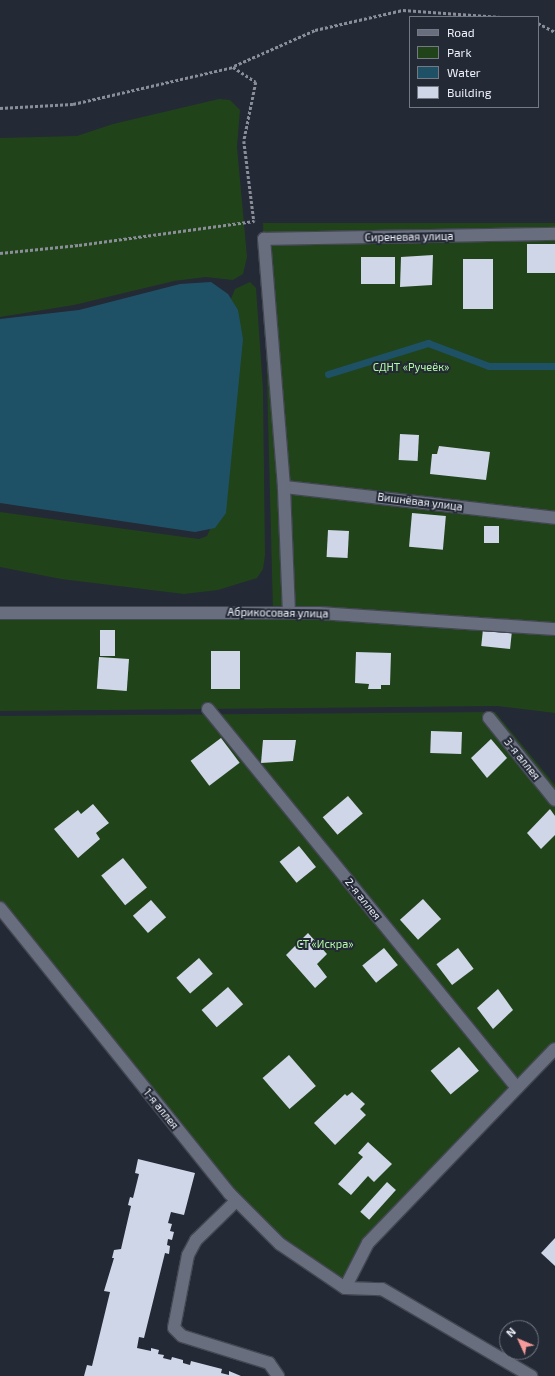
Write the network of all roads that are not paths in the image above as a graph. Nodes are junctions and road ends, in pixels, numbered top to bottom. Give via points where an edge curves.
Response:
1 (555, 234) edge
2 (284, 486) junction
3 (555, 518) edge
4 (0, 613) edge
5 (289, 613) junction
6 (555, 629) edge
7 (208, 709) dead end
8 (489, 718) dead end
9 (555, 800) edge
10 (0, 908) edge
11 (555, 1049) edge
12 (517, 1088) junction
13 (236, 1201) junction
14 (345, 1288) junction
15 (514, 1372) edge
16 (278, 1376) edge
17 (531, 1376) edge

1 - 2 street, Сиреневая улица via 264,239
2 - 3 street, Вишнёвая улица
2 - 5 street
4 - 5 street, Абрикосовая улица
5 - 6 street, Абрикосовая улица
7 - 12 street, 2-я аллея
8 - 9 street, 3-я аллея
10 - 13 street, 1-я аллея
11 - 12 street
12 - 14 street via 368,1243
13 - 14 street, 1-я аллея via 280,1244
13 - 16 street via 196,1240 188,1255 174,1328 182,1336 269,1362
14 - 15 street via 382,1289
15 - 17 street

